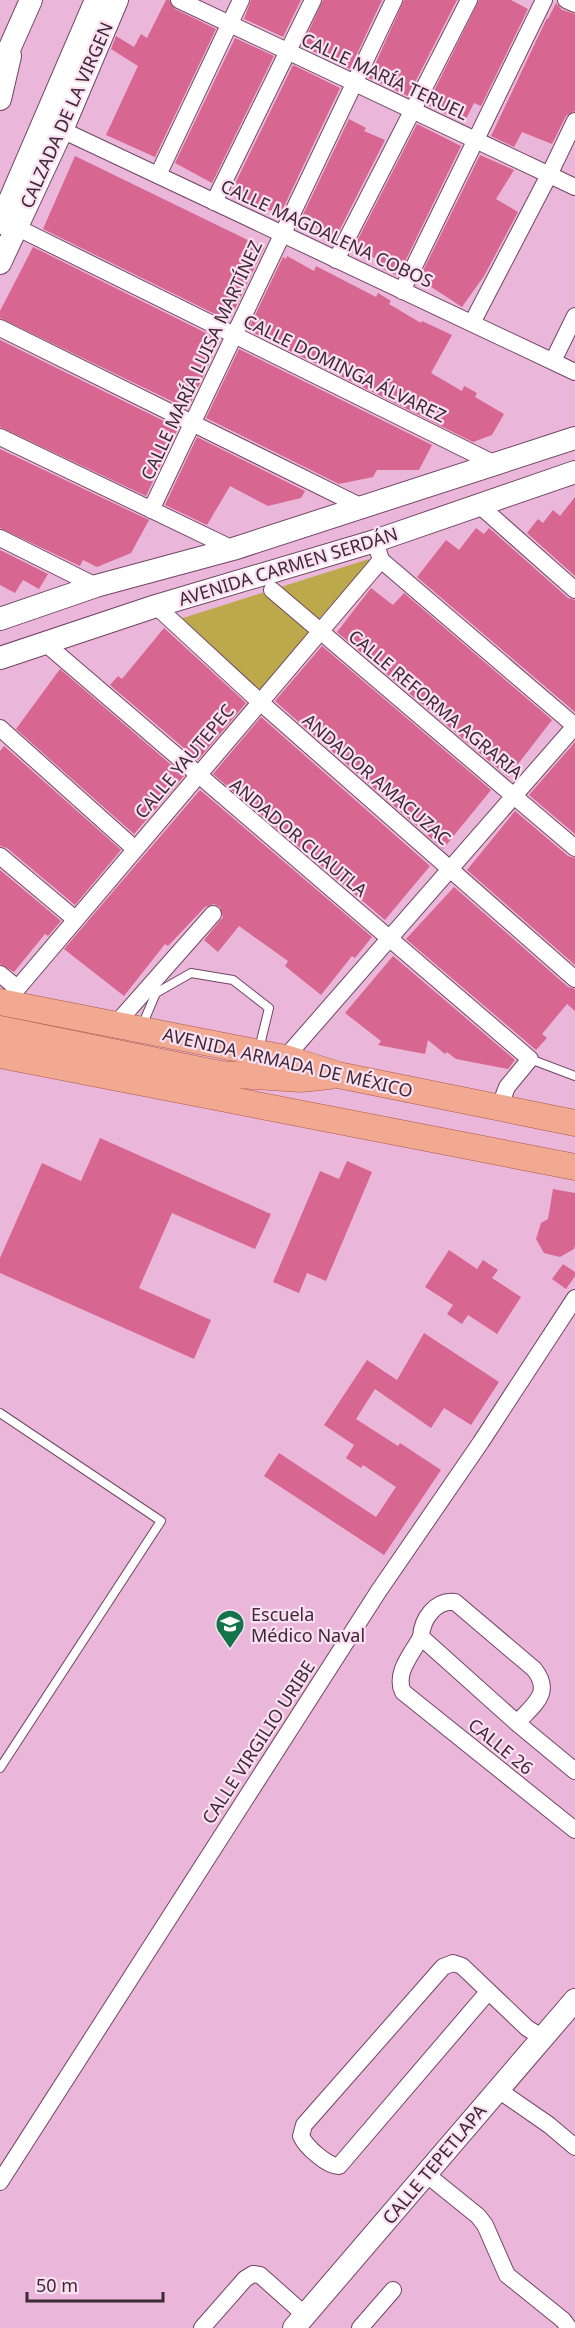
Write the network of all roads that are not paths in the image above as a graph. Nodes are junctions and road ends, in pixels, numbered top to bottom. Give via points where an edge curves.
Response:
1 (31, 0) edge
2 (96, 0) edge
3 (117, 0) edge
4 (178, 0) edge
5 (241, 0) edge
6 (314, 0) edge
7 (394, 0) edge
8 (469, 0) edge
9 (544, 0) edge
10 (566, 0) edge
11 (575, 4) edge
12 (230, 24) junction
13 (12, 45) junction
14 (288, 52) junction
15 (0, 70) edge
16 (354, 83) junction
17 (0, 99) edge
18 (412, 110) junction
19 (575, 121) edge
20 (62, 130) junction
21 (476, 140) junction
22 (549, 175) junction
23 (158, 176) junction
24 (575, 187) edge
25 (213, 202) junction
26 (8, 225) edge
27 (283, 234) junction
28 (336, 260) junction
29 (0, 263) edge
30 (402, 291) junction
31 (575, 316) edge
32 (472, 323) junction
33 (0, 328) edge
34 (235, 335) junction
35 (553, 361) junction
36 (575, 372) edge
37 (193, 423) junction
38 (0, 437) edge
39 (575, 438) edge
40 (495, 464) junction
41 (575, 472) edge
42 (478, 504) junction
43 (362, 507) junction
44 (152, 510) junction
45 (0, 538) edge
46 (232, 549) junction
47 (378, 550) junction
48 (96, 586) junction
49 (272, 590) dead end
50 (575, 590) edge
51 (156, 606) junction
52 (0, 619) edge
53 (321, 631) junction
54 (45, 644) junction
55 (0, 658) edge
56 (260, 702) junction
57 (575, 726) edge
58 (0, 729) edge
59 (197, 776) junction
60 (514, 796) junction
61 (575, 848) edge
62 (135, 849) junction
63 (0, 856) edge
64 (450, 869) junction
65 (213, 914) dead end
66 (75, 919) junction
67 (389, 938) junction
68 (0, 974) edge
69 (575, 979) edge
70 (7, 997) edge
71 (115, 1025) junction
72 (0, 1029) edge
73 (140, 1029) junction
74 (258, 1053) junction
75 (0, 1055) edge
76 (285, 1058) junction
77 (530, 1059) junction
78 (338, 1076) junction
79 (575, 1076) edge
80 (499, 1108) junction
81 (575, 1123) edge
82 (575, 1167) edge
83 (575, 1298) edge
84 (0, 1413) edge
85 (422, 1637) junction
86 (517, 1723) junction
87 (0, 1768) edge
88 (575, 1771) edge
89 (575, 1830) edge
90 (488, 1992) junction
91 (575, 2000) edge
92 (543, 2038) junction
93 (497, 2089) junction
94 (575, 2147) edge
95 (426, 2174) junction
96 (0, 2182) edge
97 (393, 2290) dead end
98 (300, 2322) edge
99 (202, 2328) edge
100 (360, 2328) edge
101 (569, 2328) edge

1 - 13 street
2 - 26 street, CALZADA DE LA VIRGEN via 34,147
3 - 20 street, CALZADA DE LA VIRGEN
4 - 12 street, CALLE MARÍA TERUEL
5 - 12 street
6 - 14 street
7 - 16 street, CALLE MARÍA LUISA MARTÍNEZ
8 - 18 street
9 - 21 street
10 - 11 street
12 - 14 street, CALLE MARÍA TERUEL
12 - 23 street
13 - 15 street
13 - 17 street
14 - 16 street, CALLE MARÍA TERUEL
14 - 25 street
16 - 18 street, CALLE MARÍA TERUEL
16 - 27 street, CALLE MARÍA LUISA MARTÍNEZ
18 - 21 street, CALLE MARÍA TERUEL
18 - 28 street
19 - 22 street
20 - 23 street, CALLE MAGDALENA COBOS
20 - 26 street, CALZADA DE LA VIRGEN
21 - 22 street, CALLE MARÍA TERUEL
21 - 30 street
22 - 24 street, CALLE MARÍA TERUEL
22 - 32 street
23 - 25 street, CALLE MAGDALENA COBOS
25 - 27 street, CALLE MAGDALENA COBOS
26 - 29 street, CALZADA DE LA VIRGEN
26 - 34 street, CALLE DOMINGA ÁLVAREZ
27 - 28 street, CALLE MAGDALENA COBOS
27 - 34 street, CALLE MARÍA LUISA MARTÍNEZ
28 - 30 street, CALLE MAGDALENA COBOS
30 - 32 street, CALLE MAGDALENA COBOS
31 - 35 street
32 - 35 street, CALLE MAGDALENA COBOS
33 - 37 street
34 - 37 street, CALLE MARÍA LUISA MARTÍNEZ
34 - 40 street, CALLE DOMINGA ÁLVAREZ
35 - 36 street, CALLE MAGDALENA COBOS
37 - 43 street
37 - 44 street, CALLE MARÍA LUISA MARTÍNEZ
38 - 44 street
39 - 40 street, AVENIDA CARMEN SERDÁN
40 - 43 street, AVENIDA CARMEN SERDÁN
41 - 42 street, AVENIDA CARMEN SERDÁN
42 - 47 street, AVENIDA CARMEN SERDÁN
42 - 50 street
43 - 46 street, AVENIDA CARMEN SERDÁN
44 - 46 street
45 - 48 street
46 - 48 street, AVENIDA CARMEN SERDÁN
47 - 51 street, AVENIDA CARMEN SERDÁN
47 - 53 street, CALLE YAUTEPEC
47 - 57 street
48 - 52 street, AVENIDA CARMEN SERDÁN
49 - 53 street, CALLE REFORMA AGRARIA
51 - 54 street, AVENIDA CARMEN SERDÁN
51 - 56 street, ANDADOR AMACUZAC
53 - 56 street, CALLE YAUTEPEC
53 - 60 street, CALLE REFORMA AGRARIA
54 - 55 street, AVENIDA CARMEN SERDÁN
54 - 59 street, ANDADOR CUAUTLA
56 - 59 street, CALLE YAUTEPEC
56 - 64 street, ANDADOR AMACUZAC
57 - 60 street
58 - 62 street
59 - 62 street, CALLE YAUTEPEC
59 - 67 street, ANDADOR CUAUTLA
60 - 61 street, CALLE REFORMA AGRARIA
60 - 64 street
62 - 66 street, CALLE YAUTEPEC
63 - 66 street
64 - 67 street
64 - 69 street, ANDADOR AMACUZAC
65 - 71 street
66 - 70 street, CALLE YAUTEPEC
67 - 76 street
67 - 77 street, ANDADOR CUAUTLA
68 - 70 street
70 - 71 main road, AVENIDA ARMADA DE MÉXICO
71 - 73 main road, AVENIDA ARMADA DE MÉXICO
72 - 78 main road via 220,1074 301,1079
73 - 74 main road, AVENIDA ARMADA DE MÉXICO
73 - 74 lane via 156,993 191,973 233,980 268,1008
74 - 76 main road, AVENIDA ARMADA DE MÉXICO
75 - 82 main road
76 - 78 main road, AVENIDA ARMADA DE MÉXICO
77 - 79 lane, ANDADOR CUAUTLA
77 - 80 street via 507,1087
78 - 80 main road, AVENIDA ARMADA DE MÉXICO
80 - 81 main road, AVENIDA ARMADA DE MÉXICO
83 - 96 street, CALLE VIRGILIO URIBE via 378,1592
84 - 87 lane via 161,1521
85 - 86 street
85 - 86 street via 422,1624 438,1605 454,1602 534,1669 543,1687
85 - 89 street, CALLE 26 via 400,1675 403,1692
86 - 88 street
90 - 90 street via 462,1966 443,1966 304,2125 304,2142 333,2166 339,2166
90 - 92 street
91 - 92 street, CALLE TEPETLAPA
92 - 93 street, CALLE TEPETLAPA
93 - 94 street
93 - 95 street, CALLE TEPETLAPA
95 - 98 street, CALLE TEPETLAPA
95 - 101 street via 478,2216 507,2275
97 - 100 street
98 - 99 street via 260,2276 253,2274

